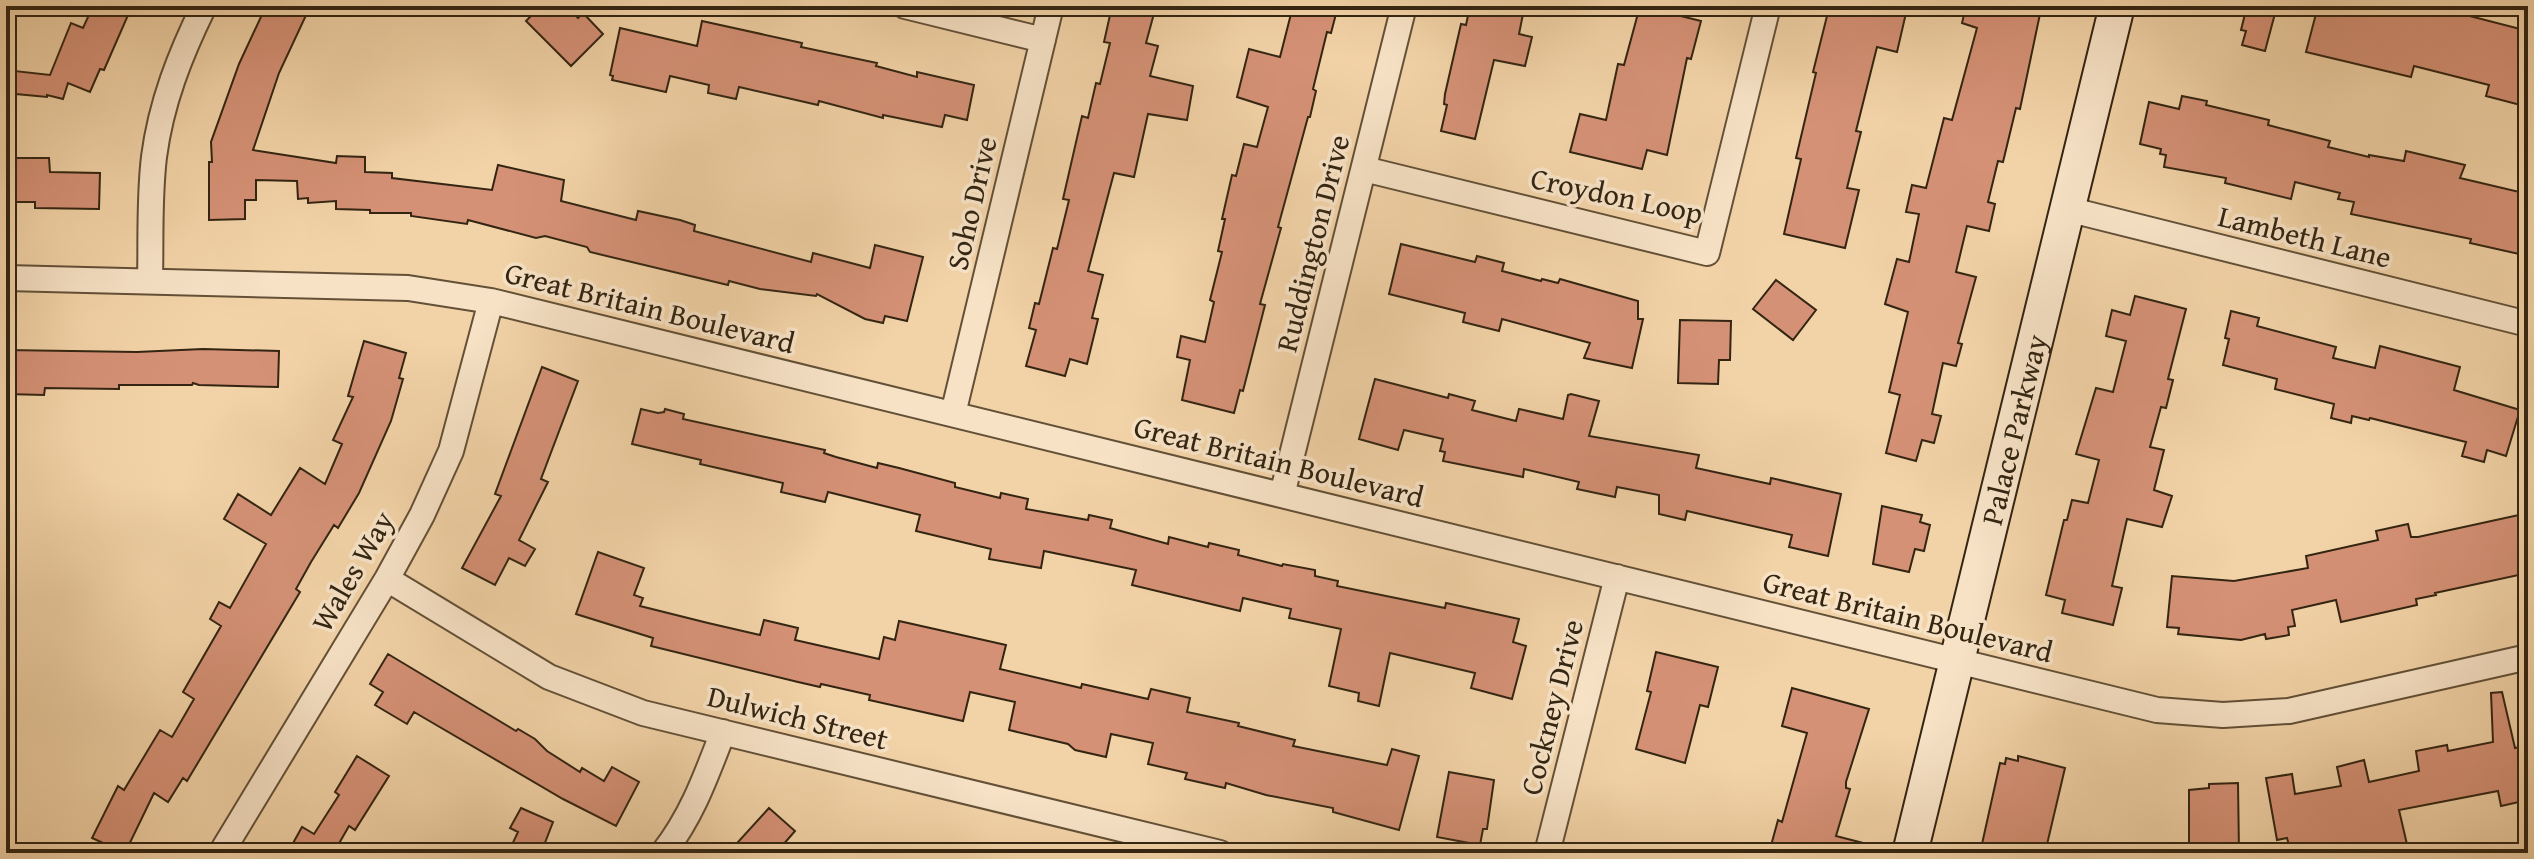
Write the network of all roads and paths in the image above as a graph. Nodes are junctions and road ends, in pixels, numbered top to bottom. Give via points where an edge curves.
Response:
1 (204, 6) edge
2 (905, 6) edge
3 (1051, 6) edge
4 (1404, 6) edge
5 (1768, 6) edge
6 (2117, 6) edge
7 (1043, 40) junction
8 (1364, 169) junction
9 (2067, 209) junction
10 (6, 278) edge
11 (150, 281) junction
12 (491, 301) junction
13 (2528, 324) edge
14 (953, 414) junction
15 (1282, 495) junction
16 (1617, 577) junction
17 (387, 579) junction
18 (2528, 657) edge
19 (1954, 662) junction
20 (723, 732) junction
21 (221, 853) edge
22 (663, 853) edge
23 (1220, 853) edge
24 (1547, 853) edge
25 (1910, 853) edge

1 - 11 street via 170,85 159,126
2 - 7 street
3 - 7 street, Soho Drive
4 - 8 street, Ruddington Drive
5 - 8 street, Croydon Loop via 1707,253
6 - 9 street, Palace Parkway
7 - 14 street, Soho Drive
8 - 15 street, Ruddington Drive
9 - 13 street, Lambeth Lane
9 - 19 street, Palace Parkway
10 - 11 street, Great Britain Boulevard
11 - 12 street, Great Britain Boulevard via 408,288
12 - 14 street, Great Britain Boulevard
12 - 17 street, Wales Way via 451,451
14 - 15 street, Great Britain Boulevard
15 - 16 street, Great Britain Boulevard
16 - 19 street, Great Britain Boulevard
16 - 24 street, Cockney Drive
17 - 20 street, Dulwich Street via 549,677 643,713
17 - 21 street, Wales Way
18 - 19 street, Great Britain Boulevard via 2289,711 2223,715 2157,710
19 - 25 street, Palace Parkway
20 - 22 street via 697,800
20 - 23 street, Dulwich Street

